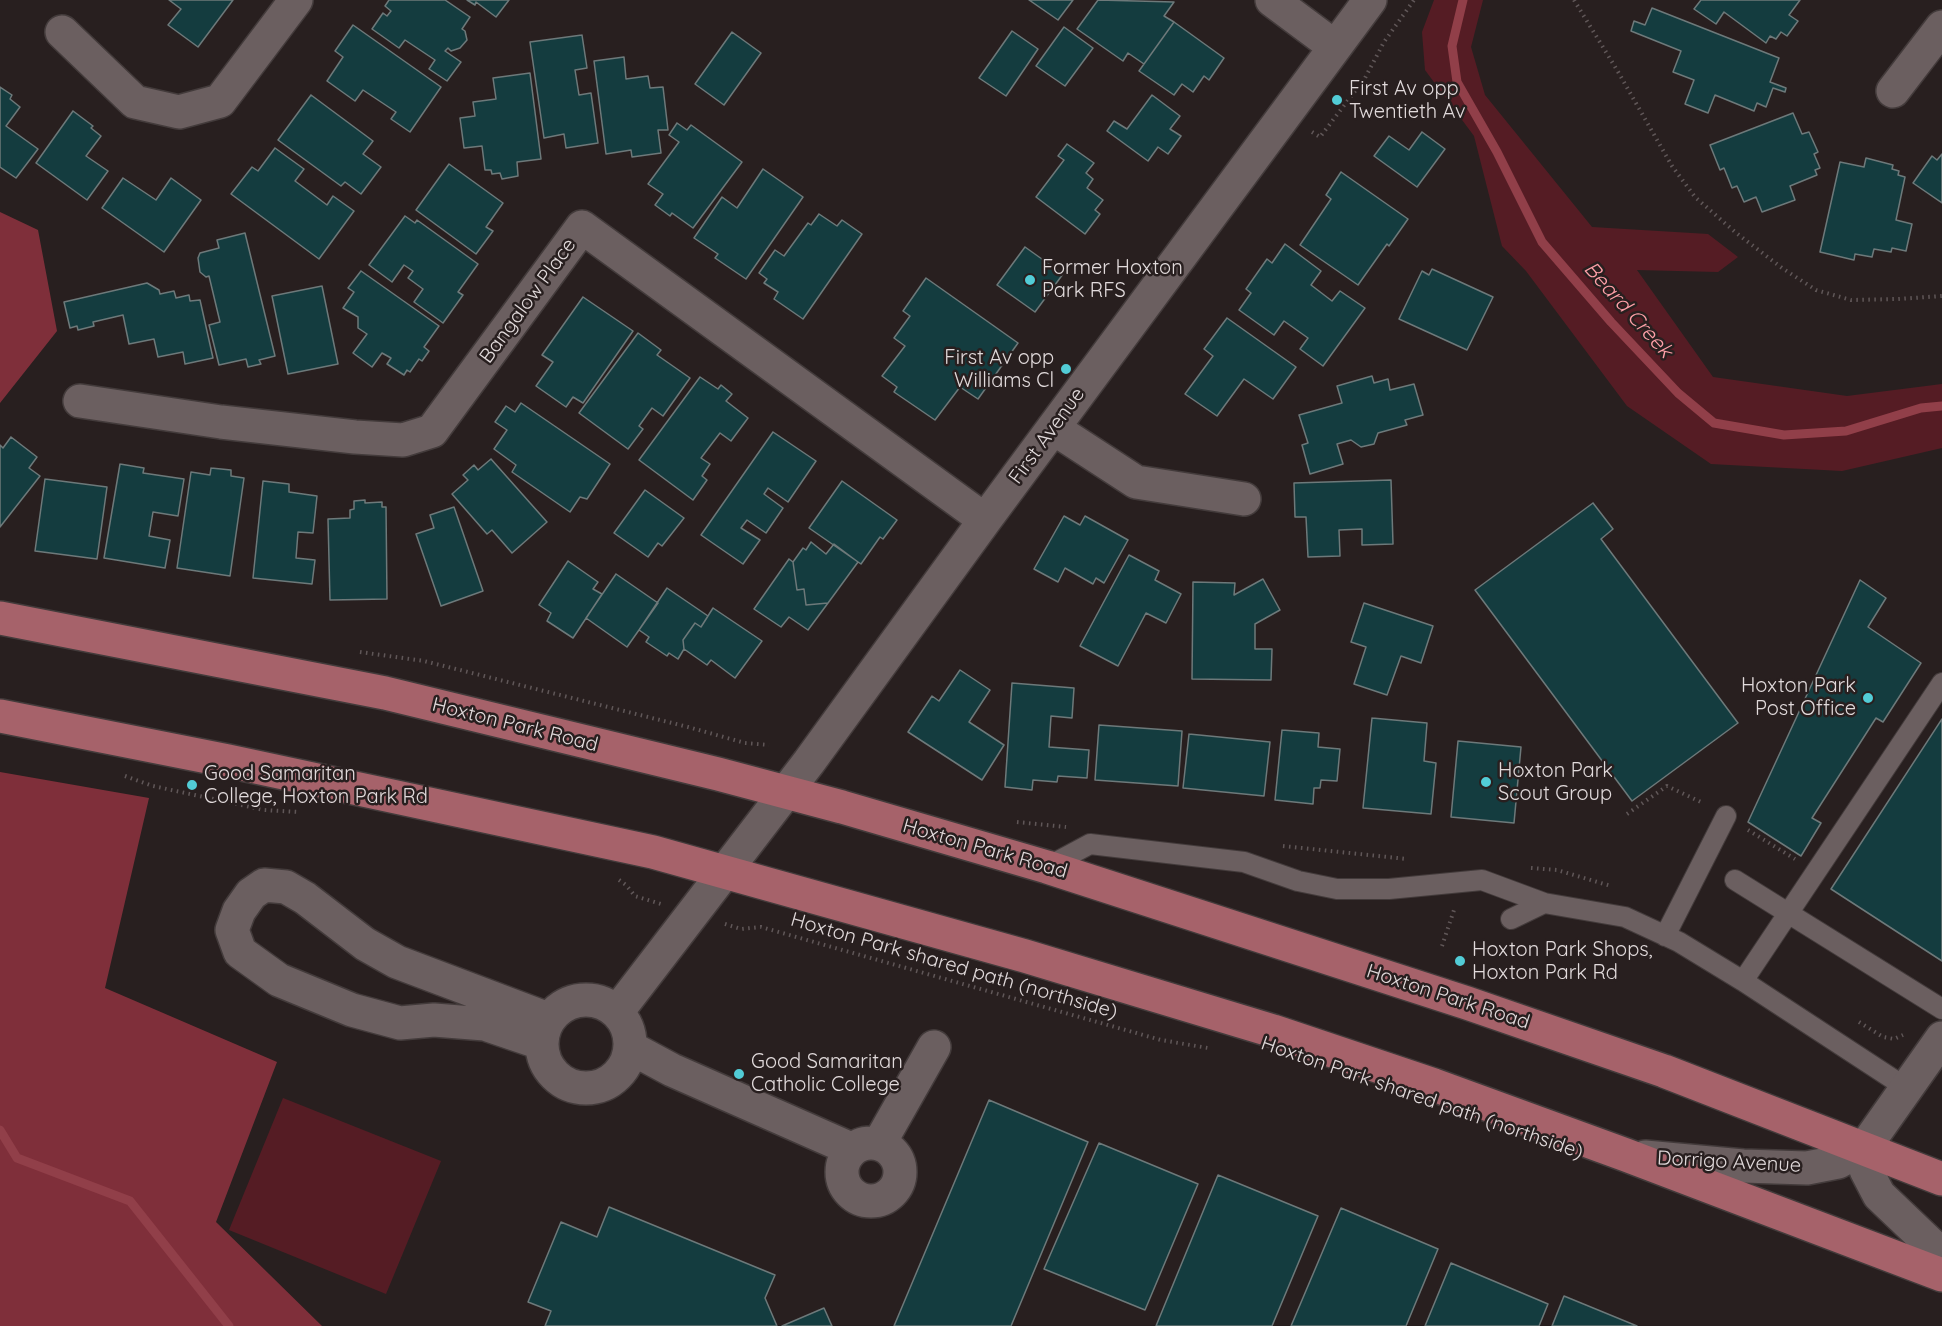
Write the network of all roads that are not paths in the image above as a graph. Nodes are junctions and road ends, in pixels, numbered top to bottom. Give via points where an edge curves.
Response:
1 (296, 0) edge
2 (1272, 0) edge
3 (1370, 0) edge
4 (1942, 27) edge
5 (62, 32) dead end
6 (1335, 47) junction
7 (1893, 91) dead end
8 (80, 401) dead end
9 (1053, 428) junction
10 (1244, 499) dead end
11 (985, 520) junction
12 (0, 618) edge
13 (1942, 683) edge
14 (0, 716) edge
15 (786, 792) junction
16 (1726, 816) dead end
17 (1047, 867) junction
18 (724, 872) junction
19 (1735, 880) dead end
20 (1544, 903) junction
21 (1788, 912) junction
22 (1511, 919) dead end
23 (1665, 936) junction
24 (1743, 981) junction
25 (1942, 1009) edge
26 (617, 1012) junction
27 (544, 1031) junction
28 (1942, 1038) edge
29 (934, 1047) dead end
30 (631, 1048) junction
31 (1905, 1087) junction
32 (1864, 1147) junction
33 (1626, 1155) junction
34 (1942, 1179) edge
35 (1942, 1256) edge
36 (1942, 1275) edge

1 - 5 street via 220,101 179,112 135,102
2 - 6 street
3 - 6 street, First Avenue
4 - 7 street
6 - 9 street, First Avenue
8 - 11 street, Bangalow Place via 355,437 403,440 432,430 582,227
9 - 10 street via 1136,482
9 - 11 street, First Avenue
11 - 15 street, First Avenue
12 - 15 main road, Hoxton Park Road via 386,693
13 - 21 lane
14 - 18 main road via 508,820
15 - 17 main road, Hoxton Park Road
15 - 18 street, First Avenue
16 - 23 lane
17 - 20 lane via 1090,844 1244,862 1298,881 1337,889 1389,889 1482,880
17 - 32 main road, Hoxton Park Road via 1467,1003 1664,1071
18 - 26 street, First Avenue
18 - 33 main road via 1025,956 1273,1031
19 - 21 lane
20 - 22 lane
20 - 23 lane via 1625,917
21 - 24 lane
21 - 25 lane
23 - 24 lane
24 - 31 lane
26 - 27 street via 588,999 573,1002 559,1008
26 - 30 street via 628,1028
27 - 27 street via 434,1020 400,1023 352,1010 279,980 240,952 232,930 251,894 264,885 286,887 365,944 397,962
27 - 30 street via 544,1062 556,1079 574,1088 594,1089 612,1081 625,1067
28 - 31 street, Dorrigo Avenue
29 - 30 street via 866,1147 672,1070
31 - 32 street, Dorrigo Avenue
32 - 33 street, Dorrigo Avenue via 1838,1162 1807,1168
32 - 34 main road, Hoxton Park Road
32 - 35 street via 1866,1170 1879,1195
33 - 36 main road

